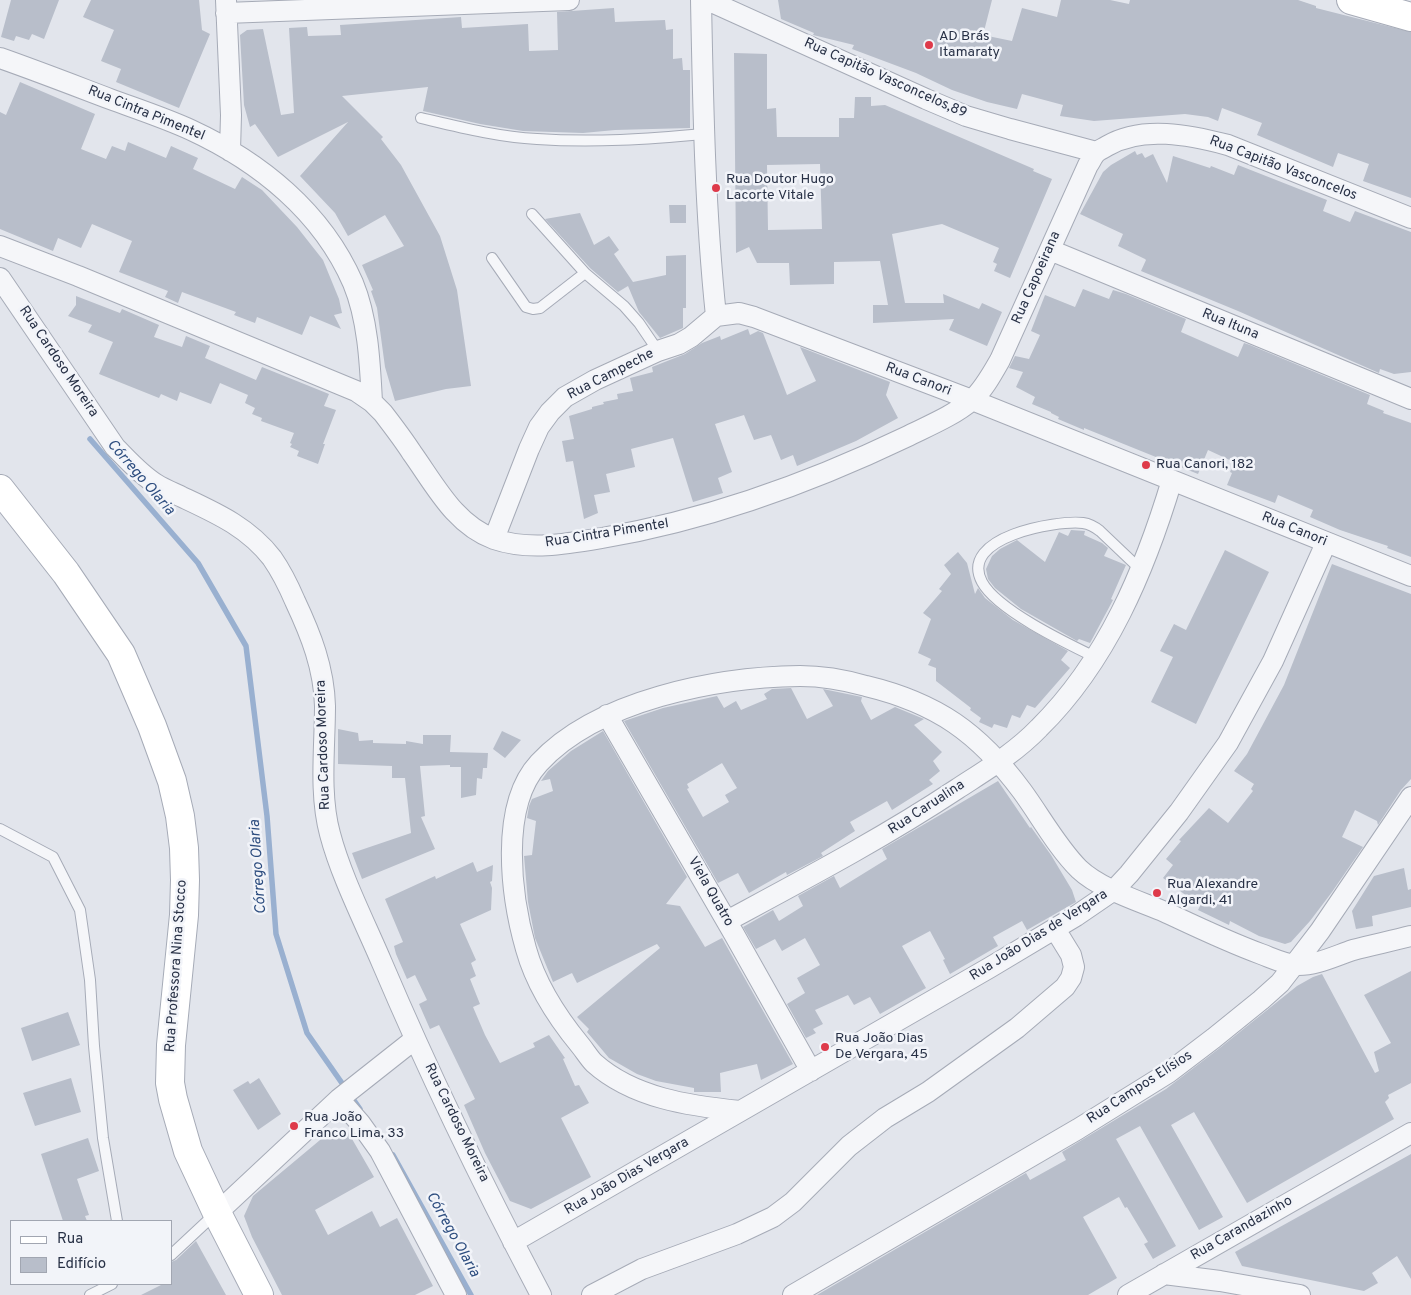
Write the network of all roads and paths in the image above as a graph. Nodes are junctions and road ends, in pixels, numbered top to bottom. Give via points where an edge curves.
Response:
1 (569, 0) edge
2 (701, 0) edge
3 (707, 0) edge
4 (1350, 0) edge
5 (226, 7) edge
6 (1411, 17) edge
7 (0, 58) edge
8 (421, 118) dead end
9 (704, 134) junction
10 (230, 151) junction
11 (1096, 152) junction
12 (532, 214) dead end
13 (1411, 218) edge
14 (0, 246) edge
15 (1050, 250) junction
16 (492, 258) dead end
17 (585, 273) junction
18 (0, 278) edge
19 (716, 316) junction
20 (658, 351) junction
21 (1411, 399) edge
22 (972, 400) junction
23 (372, 402) junction
24 (1172, 480) junction
25 (0, 489) edge
26 (494, 539) junction
27 (1326, 543) junction
28 (1141, 570) junction
29 (1411, 576) edge
30 (1095, 657) junction
31 (607, 715) junction
32 (1000, 762) junction
33 (1411, 797) edge
34 (0, 829) edge
35 (1114, 890) junction
36 (726, 920) junction
37 (1055, 929) junction
38 (1411, 936) edge
39 (1294, 965) junction
40 (414, 1039) junction
41 (812, 1071) junction
42 (343, 1096) junction
43 (740, 1111) junction
44 (1411, 1133) edge
45 (217, 1213) junction
46 (117, 1220) edge
47 (513, 1242) junction
48 (172, 1254) edge
49 (1164, 1274) junction
50 (110, 1285) edge
51 (90, 1295) edge
52 (259, 1295) edge
53 (456, 1295) edge
54 (541, 1295) edge
55 (592, 1295) edge
56 (793, 1295) edge
57 (1128, 1295) edge
58 (1300, 1295) edge

1 - 5 street
2 - 9 street
3 - 11 street, Rua Capitão Vasconcelos,89 via 966,116
4 - 6 street
5 - 10 street
7 - 10 street, Rua Cintra Pimentel via 192,130
8 - 9 lane via 471,130 535,139 585,141
9 - 19 street
10 - 23 street, Rua Cintra Pimentel via 287,191 333,246 353,284 363,316
11 - 13 street, Rua Capitão Vasconcelos via 1132,136 1168,134 1197,137 1228,145
11 - 15 street, Rua Capoeirana
12 - 17 lane
14 - 23 street, Rua Cintra Pimentel via 335,382
15 - 21 street, Rua Ituna
15 - 22 street, Rua Capoeirana via 1000,360
16 - 17 lane via 526,307 533,309 540,308
17 - 20 lane via 624,306
18 - 40 street, Rua Cardoso Moreira via 128,461 156,484 230,520 256,540 273,559 289,588 314,645 323,680 325,806 329,833
19 - 20 street, Rua Campeche via 691,337
19 - 22 street, Rua Canori via 739,313 754,317
20 - 26 street, Rua Campeche via 594,380 565,397 550,412 536,434
22 - 24 street, Rua Canori
22 - 26 street, Rua Cintra Pimentel via 876,451 799,482 679,522 561,544 536,546
23 - 26 street, Rua Cintra Pimentel via 456,514
24 - 27 street, Rua Canori
24 - 28 street, Rua Carualina
25 - 45 street, Rua Professora Nina Stocco via 66,573 120,654 172,781 180,816 185,880 170,1083 188,1151
27 - 29 street, Rua Canori
27 - 35 street, Rua João Dias de Vergara via 1273,661 1228,743 1152,847
28 - 30 street, Rua Carualina
28 - 30 lane via 1093,526 1085,523 1015,534 994,544 980,561 982,583 1000,603 1040,629
30 - 32 street, Rua Carualina via 1039,728
31 - 32 street via 645,701 751,679 804,676 849,681 894,693 940,712
31 - 36 street, Viela Quatro
31 - 43 street via 563,741 536,765 520,794 512,828 512,867 526,951 545,995 594,1062 625,1084 667,1099 700,1107
32 - 35 street via 1069,858 1082,872
32 - 36 street, Rua Carualina via 882,837
33 - 39 street, Rua Campos Elísios
34 - 46 lane via 53,857 80,910 90,980 103,1138
35 - 37 street, Rua João Dias de Vergara
35 - 39 street via 1254,952
36 - 41 street, Viela Quatro
37 - 41 street, Rua João Dias de Vergara
37 - 55 street via 1071,955 1074,967 1071,978 1065,987 1017,1028 849,1146 793,1202 773,1217 737,1234 642,1269
38 - 39 street
39 - 56 street, Rua Campos Elísios via 1261,1000 1168,1073
40 - 42 street
40 - 47 street, Rua Cardoso Moreira
41 - 43 street, Rua João Dias de Vergara
42 - 45 street
42 - 53 street via 380,1150
43 - 47 street, Rua João Dias Vergara
44 - 49 street, Rua Carandazinho
45 - 48 lane
45 - 52 street, Rua Professora Nina Stocco
47 - 54 street, Rua Cardoso Moreira
49 - 57 street, Rua Carandazinho
49 - 58 street
50 - 51 lane

